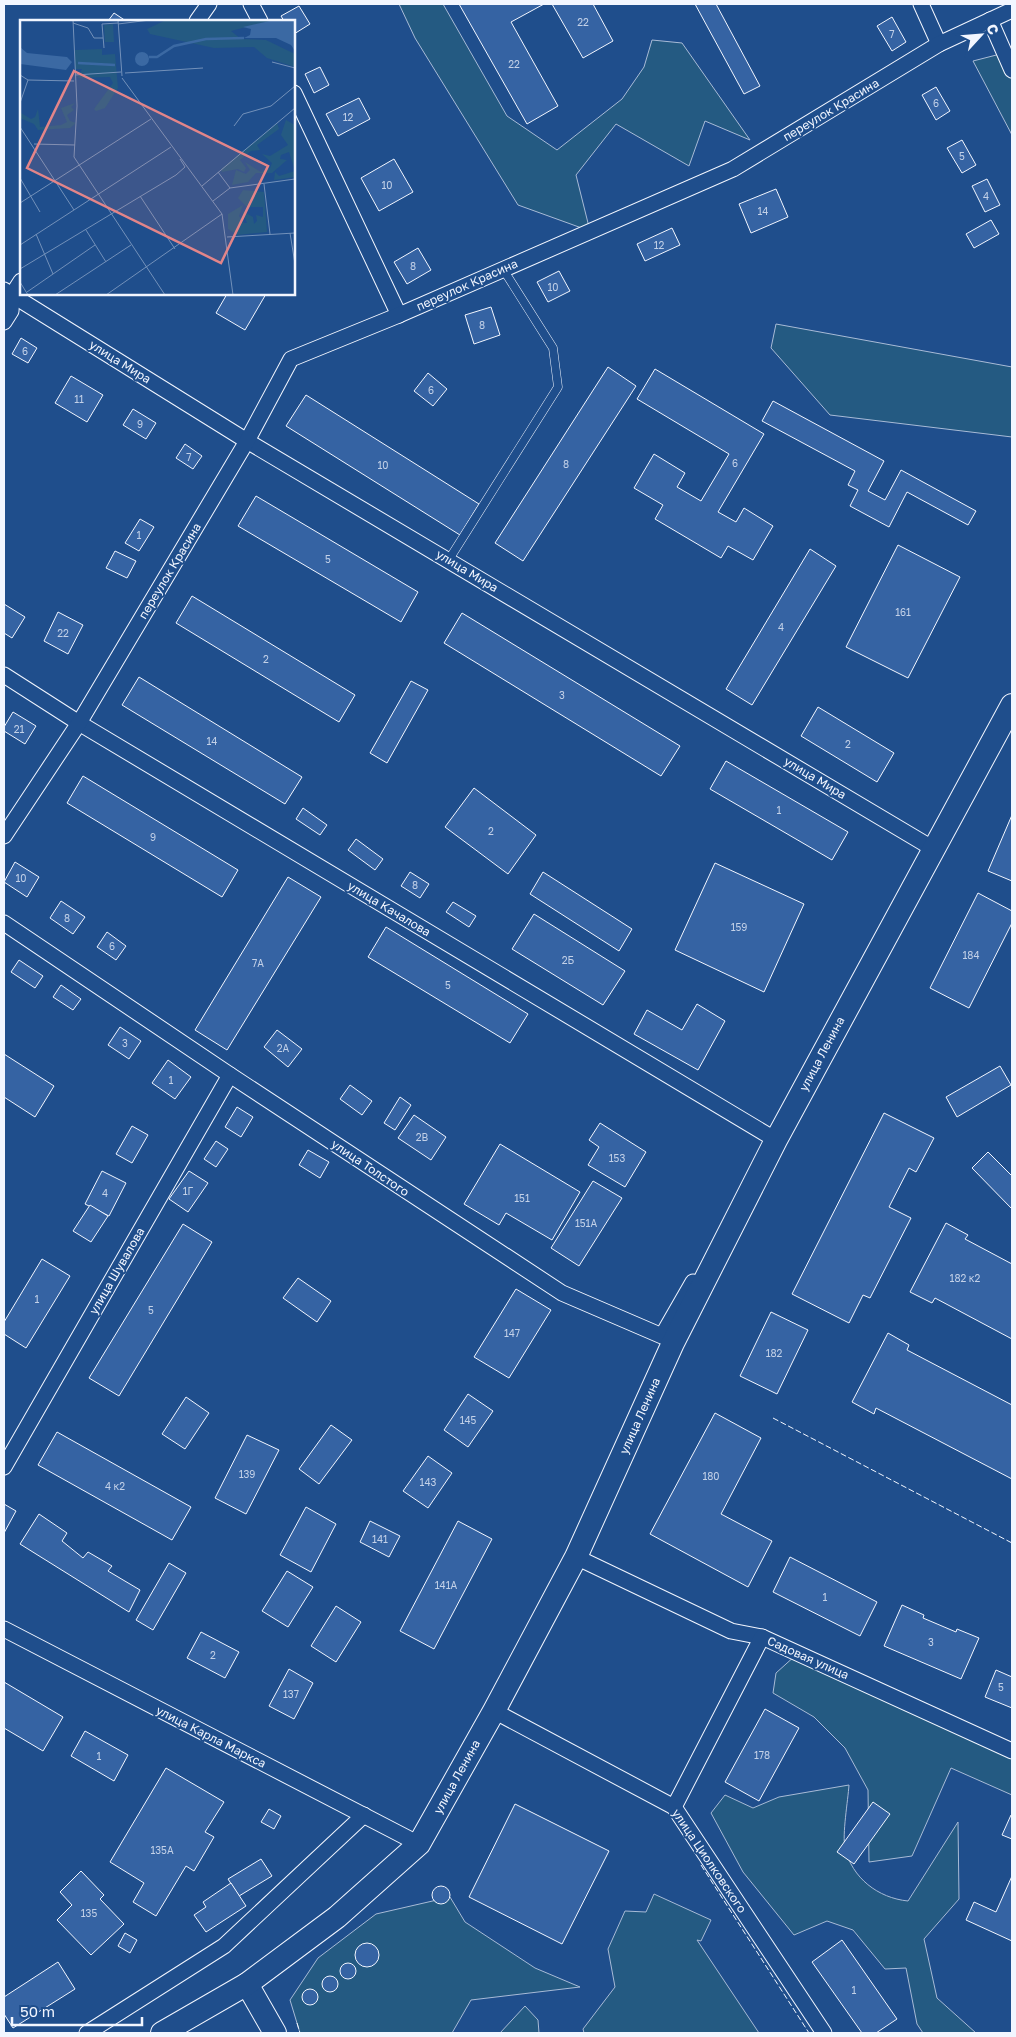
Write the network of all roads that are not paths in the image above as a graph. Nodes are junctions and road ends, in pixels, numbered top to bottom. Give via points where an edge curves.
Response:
1 (209, 4) edge
2 (251, 4) edge
3 (921, 4) edge
4 (1012, 10) edge
5 (198, 20) edge
6 (259, 20) edge
7 (990, 20) junction
8 (939, 44) junction
9 (1012, 70) edge
10 (295, 95) edge
11 (503, 269) junction
12 (20, 282) edge
13 (8, 292) edge
14 (399, 315) junction
15 (4, 322) edge
16 (247, 441) junction
17 (448, 561) junction
18 (4, 675) edge
19 (1012, 704) edge
20 (79, 724) junction
21 (4, 836) edge
22 (932, 848) junction
23 (4, 923) edge
24 (230, 1075) junction
25 (776, 1140) junction
26 (716, 1259) junction
27 (4, 1467) edge
28 (576, 1557) junction
29 (4, 1629) edge
30 (762, 1636) junction
31 (494, 1711) junction
32 (1012, 1750) edge
33 (674, 1807) junction
34 (364, 1815) junction
35 (419, 1844) junction
36 (247, 1984) junction
37 (87, 2033) edge
38 (162, 2033) edge
39 (275, 2033) edge
40 (824, 2033) edge

1 - 5 street
2 - 6 street
3 - 8 street
4 - 7 street, переулок Красина
7 - 8 street, переулок Красина
7 - 9 street
8 - 11 street, переулок Красина via 733,169
10 - 14 street
11 - 14 street, переулок Красина
11 - 17 lane via 553,348 558,387
12 - 13 street
13 - 15 street via 11,311
13 - 16 street, улица Мира
14 - 16 street, переулок Красина via 290,359
16 - 17 street, улица Мира
16 - 20 street, переулок Красина
17 - 22 street, улица Мира
18 - 20 street, улица Качалова
19 - 22 main road, улица Ленина
20 - 21 street, переулок Красина
20 - 25 street, улица Качалова
22 - 25 main road, улица Ленина
23 - 24 street, улица Толстого
24 - 26 street, улица Толстого via 562,1292 662,1336 708,1254
24 - 27 street, улица Шувалова
25 - 26 main road, улица Ленина
26 - 28 main road, улица Ленина
28 - 30 street, Садовая улица via 731,1631
28 - 31 main road, улица Ленина
29 - 34 street, улица Карла Маркса
30 - 32 street, Садовая улица
30 - 33 street
31 - 33 street, улица Циолковского
31 - 35 main road, улица Ленина
33 - 40 street, улица Циолковского
34 - 35 street, улица Карла Маркса
34 - 37 street via 224,1946
35 - 36 main road, улица Ленина via 337,1917
36 - 38 main road, улица Ленина
36 - 39 main road

